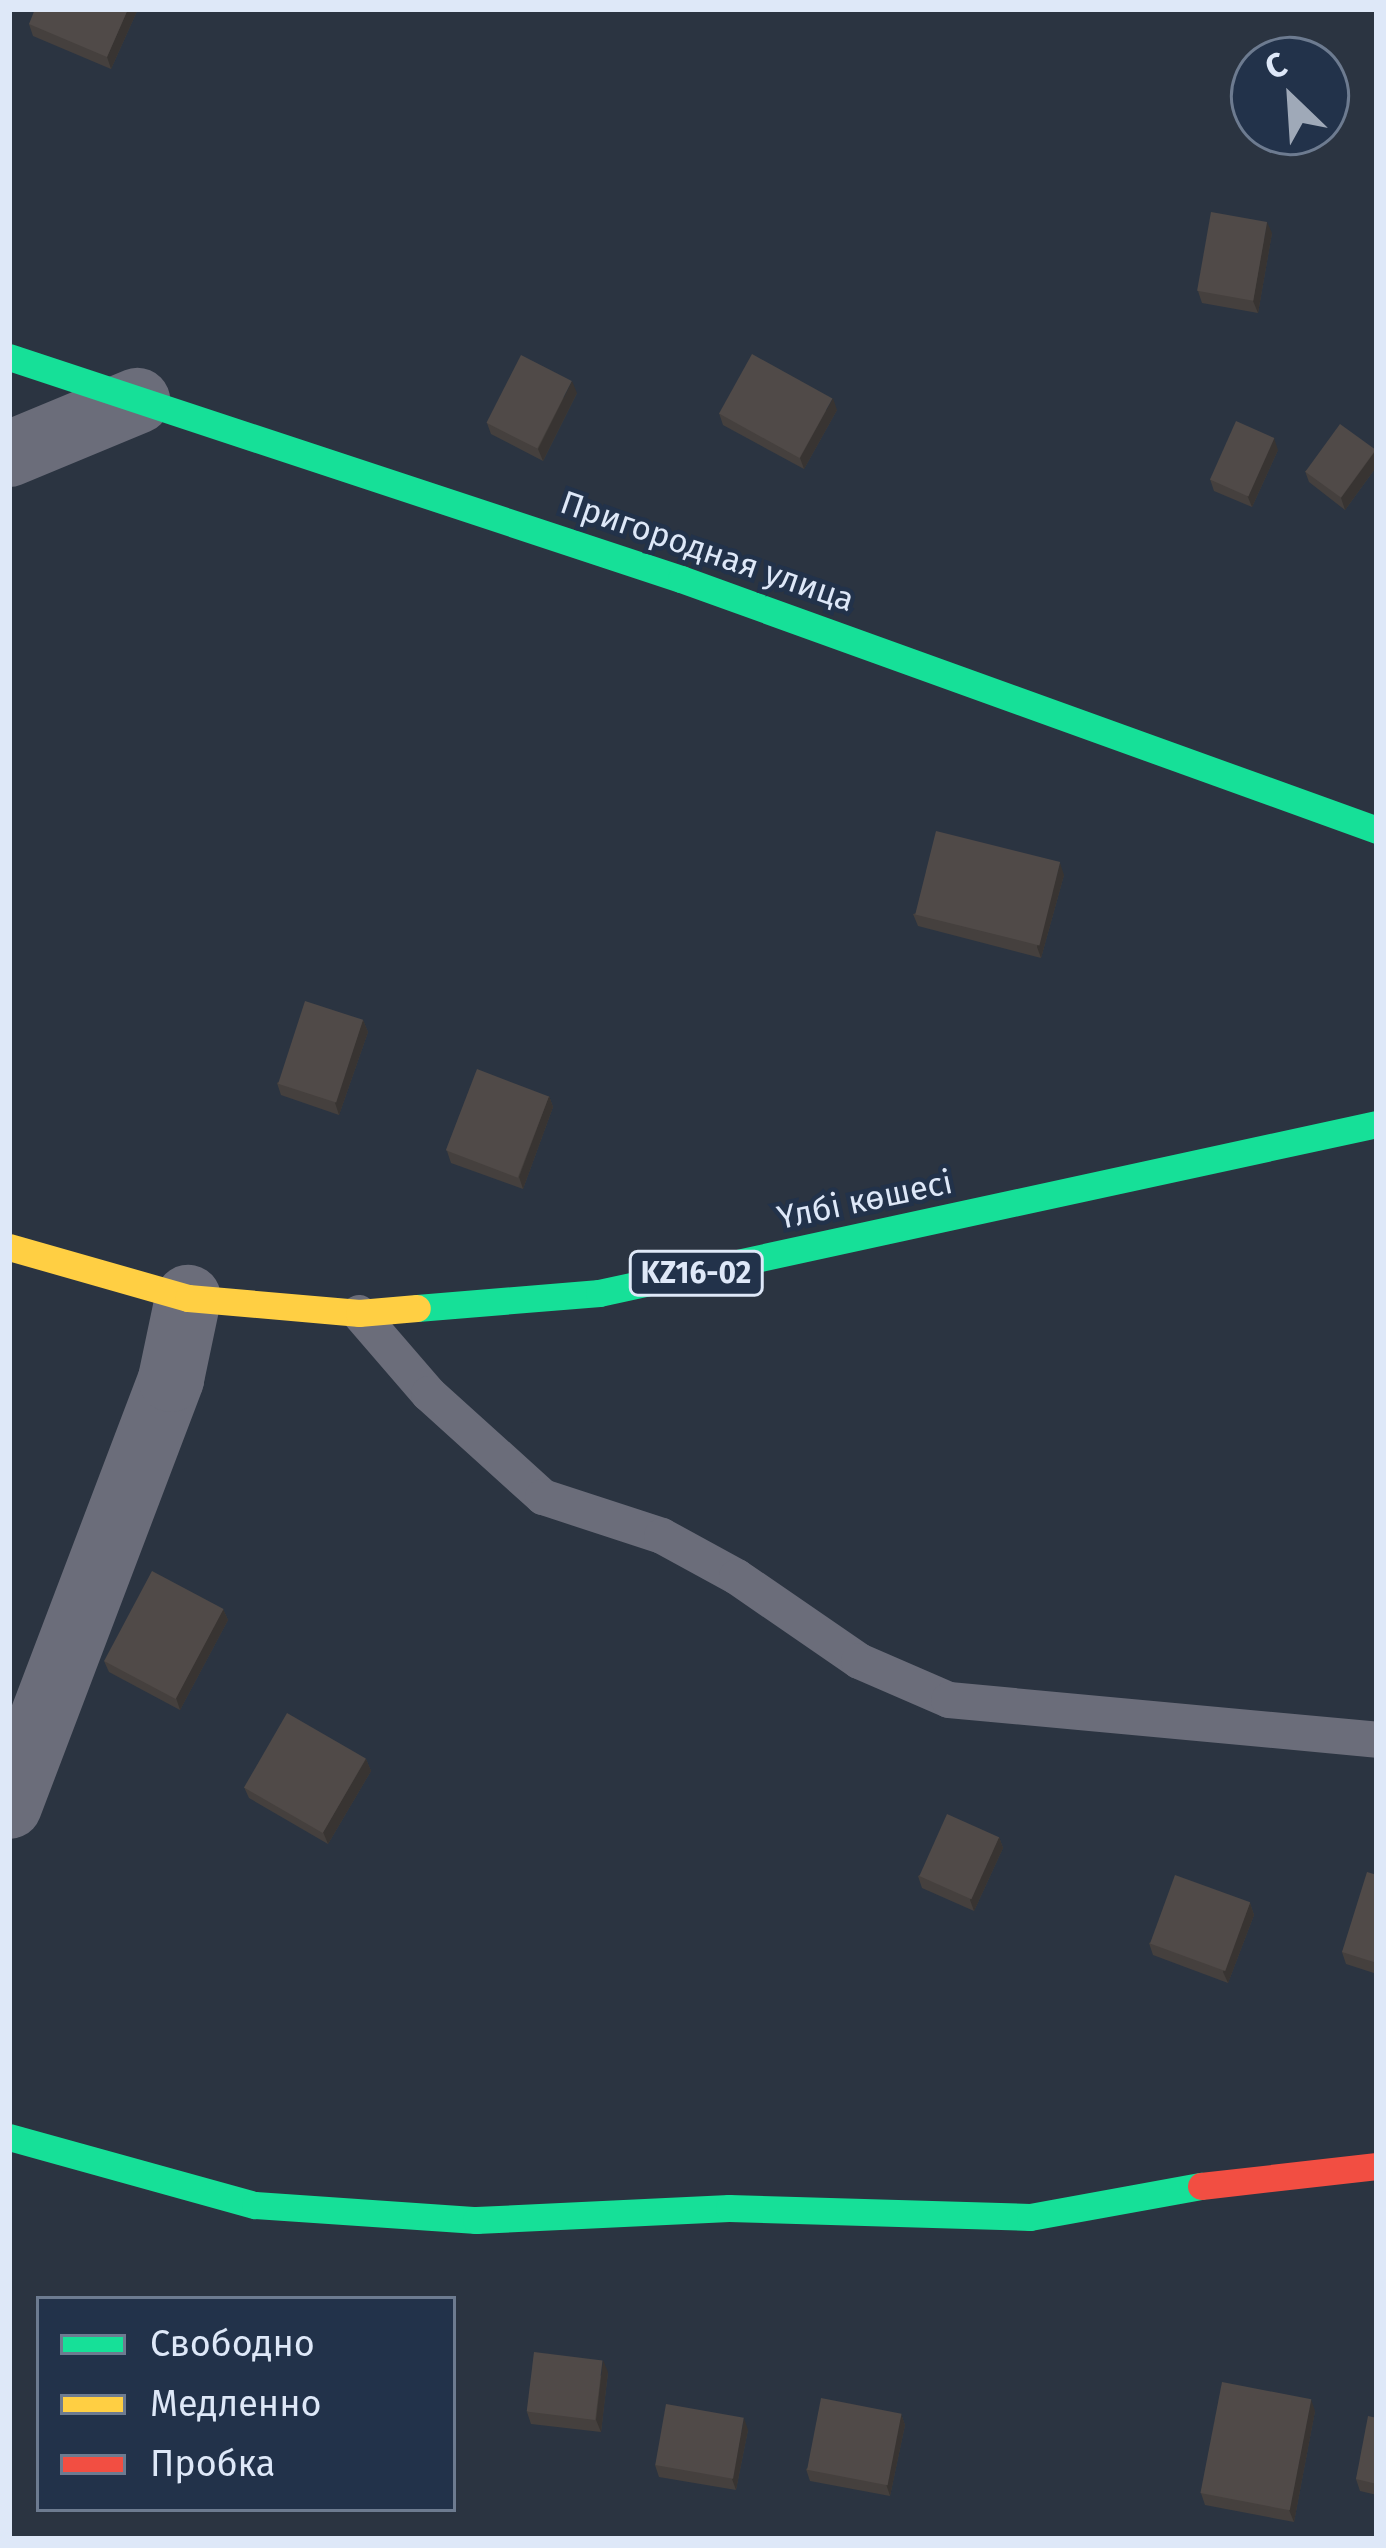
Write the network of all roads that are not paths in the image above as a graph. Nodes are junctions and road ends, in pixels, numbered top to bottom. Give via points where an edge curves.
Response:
1 (9, 357) edge
2 (137, 401) junction
3 (9, 454) edge
4 (1377, 830) edge
5 (1377, 1124) edge
6 (9, 1247) edge
7 (188, 1298) junction
8 (359, 1313) junction
9 (1377, 1740) edge
10 (9, 1806) edge
11 (9, 2137) edge
12 (1377, 2166) edge

1 - 2 street, Пригородная улица
2 - 3 street
2 - 4 street, Пригородная улица via 681,579
5 - 8 street, Үлбі көшесі / KZ16-02 via 599,1293
6 - 7 street, Үлбі көшесі / KZ16-02
7 - 8 street, Үлбі көшесі / KZ16-02
7 - 10 street via 171,1379
8 - 9 lane via 429,1394 543,1497 662,1536 859,1661 949,1700
11 - 12 street via 255,2205 476,2220 729,2208 1030,2217 1147,2192

